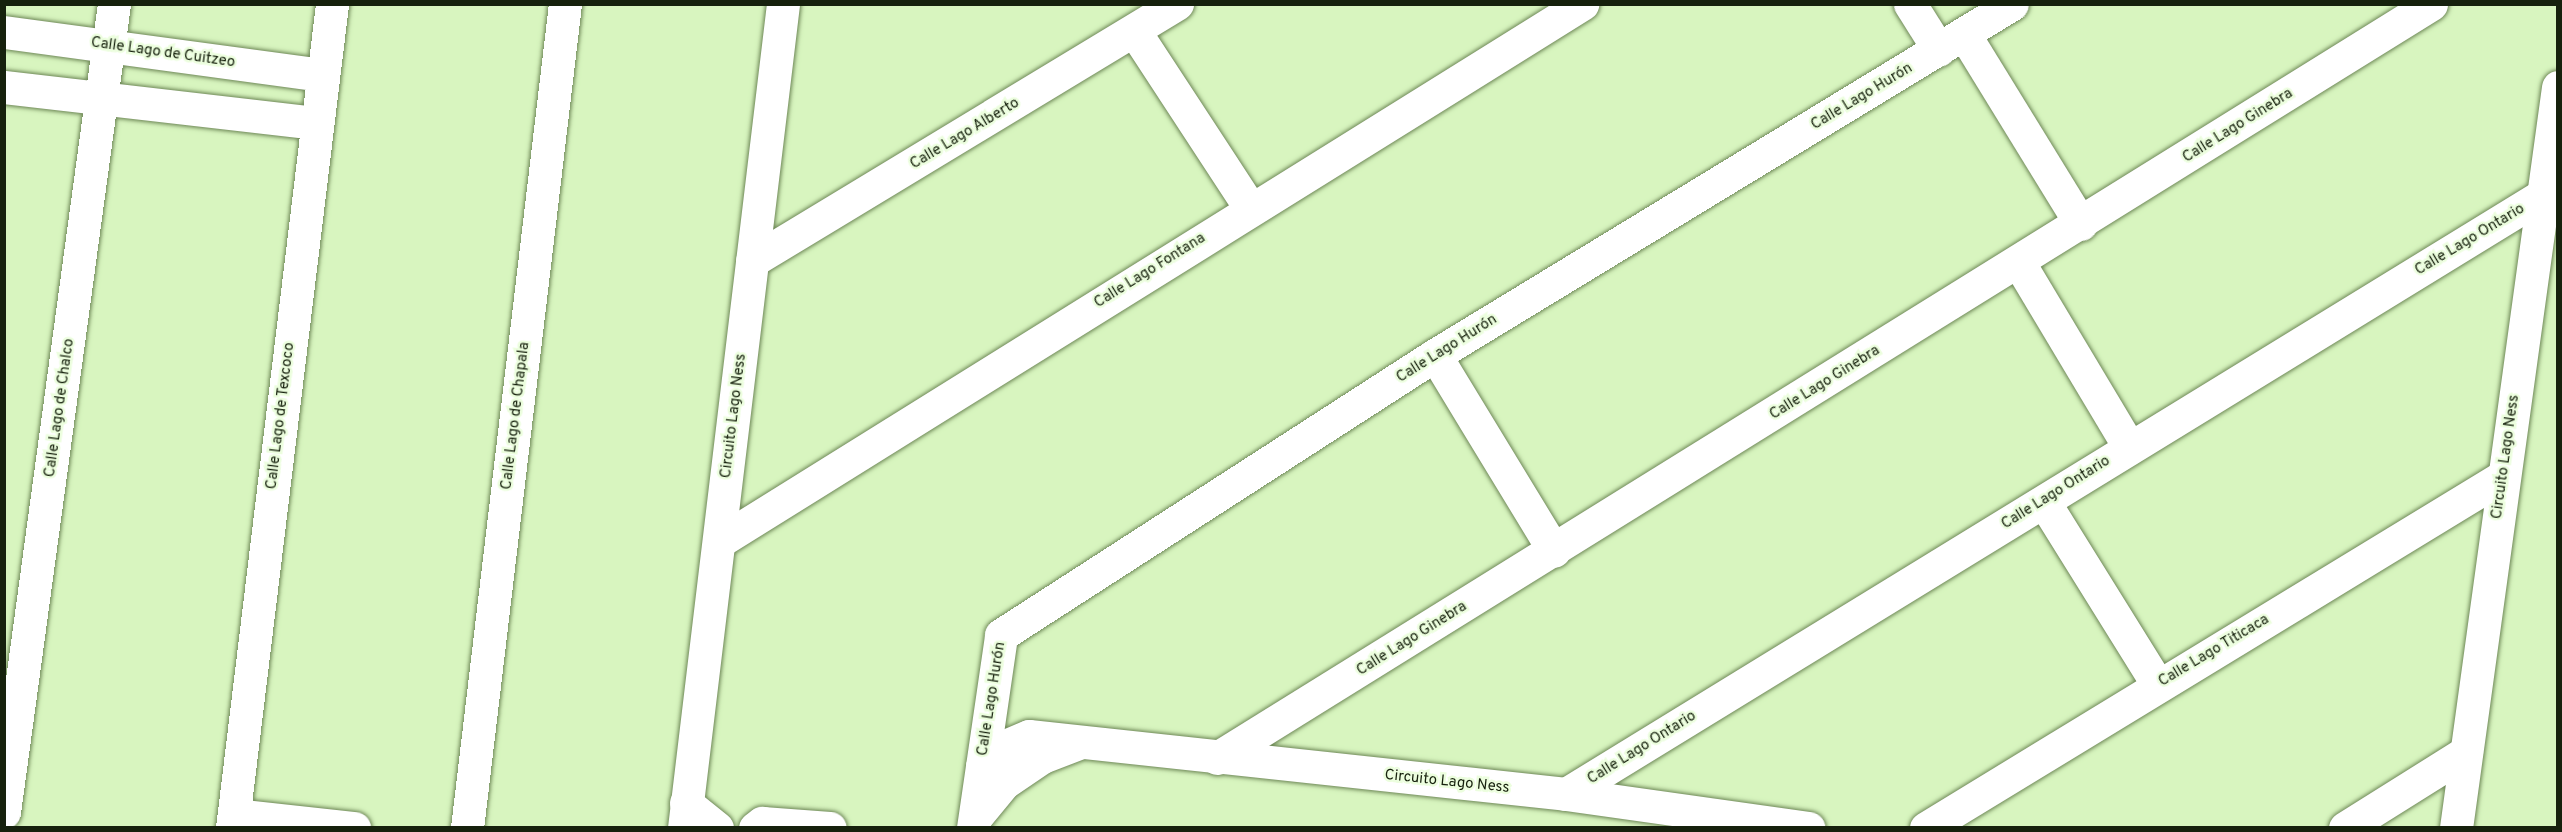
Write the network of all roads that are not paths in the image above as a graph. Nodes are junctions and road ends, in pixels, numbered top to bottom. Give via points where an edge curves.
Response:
1 (114, 4) edge
2 (332, 4) edge
3 (565, 4) edge
4 (783, 4) edge
5 (1177, 4) edge
6 (1582, 4) edge
7 (1910, 4) edge
8 (2012, 4) edge
9 (2431, 4) edge
10 (4, 32) edge
11 (1135, 32) junction
12 (1951, 42) junction
13 (109, 46) junction
14 (321, 75) junction
15 (4, 87) edge
16 (2558, 87) edge
17 (103, 99) junction
18 (315, 123) junction
19 (2546, 194) junction
20 (1250, 208) junction
21 (2082, 224) junction
22 (752, 261) junction
23 (2019, 264) junction
24 (1435, 355) junction
25 (2129, 447) junction
26 (2502, 477) junction
27 (2044, 502) junction
28 (720, 541) junction
29 (1554, 551) junction
30 (2158, 685) junction
31 (1085, 741) junction
32 (2466, 752) junction
33 (1217, 758) junction
34 (982, 766) junction
35 (1566, 794) junction
36 (4, 812) edge
37 (685, 815) edge
38 (233, 821) edge
39 (974, 823) edge
40 (354, 828) edge
41 (467, 828) edge
42 (717, 828) edge
43 (755, 828) edge
44 (830, 828) edge
45 (1809, 828) edge
46 (1926, 828) edge
47 (2345, 828) edge
48 (2456, 828) edge

1 - 13 street, Calle Lago de Chalco
2 - 14 street, Calle Lago de Texcoco
3 - 41 street, Calle Lago de Chapala
4 - 22 street, Circuito Lago Ness
5 - 11 street, Calle Lago Alberto
6 - 20 street, Calle Lago Fontana
7 - 12 street
8 - 12 street, Calle Lago Hurón
9 - 21 street, Calle Lago Ginebra
10 - 13 street, Calle Lago de Cuitzeo
11 - 20 street
11 - 22 street, Calle Lago Alberto
12 - 21 street
12 - 24 street, Calle Lago Hurón
13 - 14 street, Calle Lago de Cuitzeo
13 - 17 street, Calle Lago de Chalco
14 - 18 street, Calle Lago de Texcoco
15 - 17 street
16 - 19 street, Circuito Lago Ness
17 - 18 street
17 - 36 street, Calle Lago de Chalco
18 - 38 street, Calle Lago de Texcoco
19 - 25 street, Calle Lago Ontario
19 - 26 street, Circuito Lago Ness
20 - 28 street, Calle Lago Fontana
21 - 23 street, Calle Lago Ginebra
22 - 28 street, Circuito Lago Ness
23 - 25 street
23 - 29 street, Calle Lago Ginebra
24 - 29 street
24 - 34 street, Calle Lago Hurón via 1001,635
25 - 27 street, Calle Lago Ontario
26 - 30 street, Calle Lago Titicaca
26 - 32 street, Circuito Lago Ness
27 - 30 street
27 - 35 street, Calle Lago Ontario
28 - 37 street, Circuito Lago Ness
29 - 33 street, Calle Lago Ginebra
30 - 46 street, Calle Lago Titicaca
31 - 33 street, Circuito Lago Ness
31 - 34 street, Circuito Lago Ness via 1029,736 1003,747
31 - 39 street, Circuito Lago Ness via 1042,757 1004,783
32 - 47 street
32 - 48 street, Circuito Lago Ness
33 - 35 street, Circuito Lago Ness
34 - 39 street, Calle Lago Hurón
35 - 45 street, Circuito Lago Ness
37 - 42 street
38 - 40 street
43 - 44 street via 762,823

